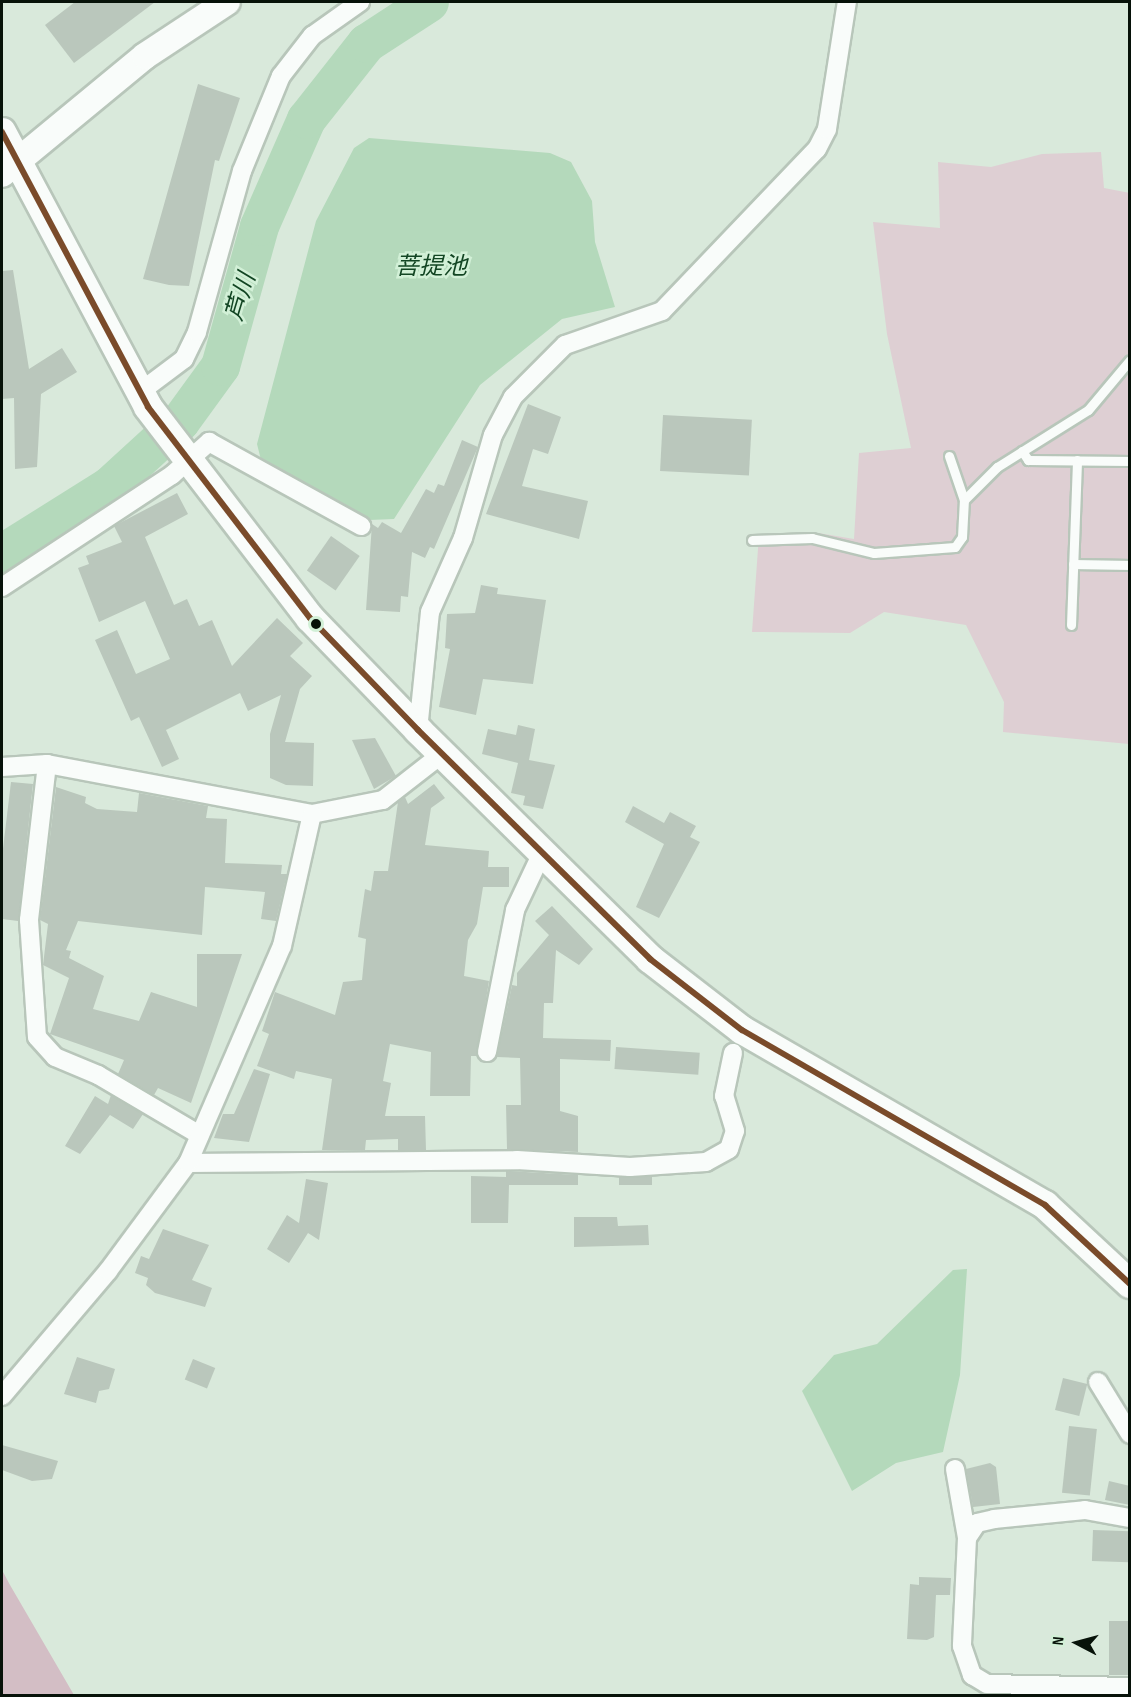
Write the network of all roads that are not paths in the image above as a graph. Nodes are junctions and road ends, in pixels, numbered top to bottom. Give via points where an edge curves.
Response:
1 (227, 2) edge
2 (360, 2) edge
3 (847, 2) edge
4 (2, 132) edge
5 (9, 168) edge
6 (1130, 360) edge
7 (144, 400) junction
8 (1022, 451) junction
9 (949, 456) dead end
10 (184, 457) junction
11 (1077, 460) junction
12 (1130, 461) edge
13 (964, 500) junction
14 (361, 526) dead end
15 (752, 540) dead end
16 (1073, 564) junction
17 (1130, 565) edge
18 (2, 587) edge
19 (1071, 625) dead end
20 (418, 729) junction
21 (442, 754) junction
22 (47, 764) junction
23 (2, 767) edge
24 (312, 814) junction
25 (541, 855) junction
26 (487, 1052) dead end
27 (733, 1053) dead end
28 (200, 1135) junction
29 (189, 1162) junction
30 (1130, 1284) edge
31 (1098, 1382) dead end
32 (2, 1396) edge
33 (1130, 1434) edge
34 (956, 1468) dead end
35 (1130, 1518) edge
36 (967, 1539) junction
37 (1130, 1688) edge
38 (1025, 1690) edge

1 - 5 street via 145,56
2 - 7 street via 312,36 281,76 242,171 197,332 184,359
3 - 20 street via 827,129 817,149 662,311 565,345 507,406 464,538 430,612
4 - 5 main road
5 - 7 main road
6 - 8 lane via 1088,410
7 - 10 main road
8 - 11 lane via 1028,460
8 - 13 lane
9 - 13 lane
10 - 14 street via 209,442
10 - 18 street
10 - 20 main road via 310,618
11 - 12 lane
11 - 16 lane
13 - 15 lane via 963,537 955,547 874,553 812,538
16 - 17 lane
16 - 19 lane
20 - 21 main road
21 - 24 street via 383,800
21 - 25 main road
22 - 23 street
22 - 24 street
22 - 28 street via 29,920 37,1037 55,1057 98,1074
24 - 28 street via 282,946
25 - 26 street via 515,910
25 - 30 main road via 650,958 742,1030 1045,1205
27 - 29 street via 724,1096 735,1131 729,1149 706,1162 630,1167 517,1160
28 - 29 street
29 - 32 street via 108,1271
31 - 33 street
34 - 36 street
35 - 36 street via 1085,1510 994,1518 977,1522
36 - 38 street via 966,1666 987,1684
37 - 38 street

